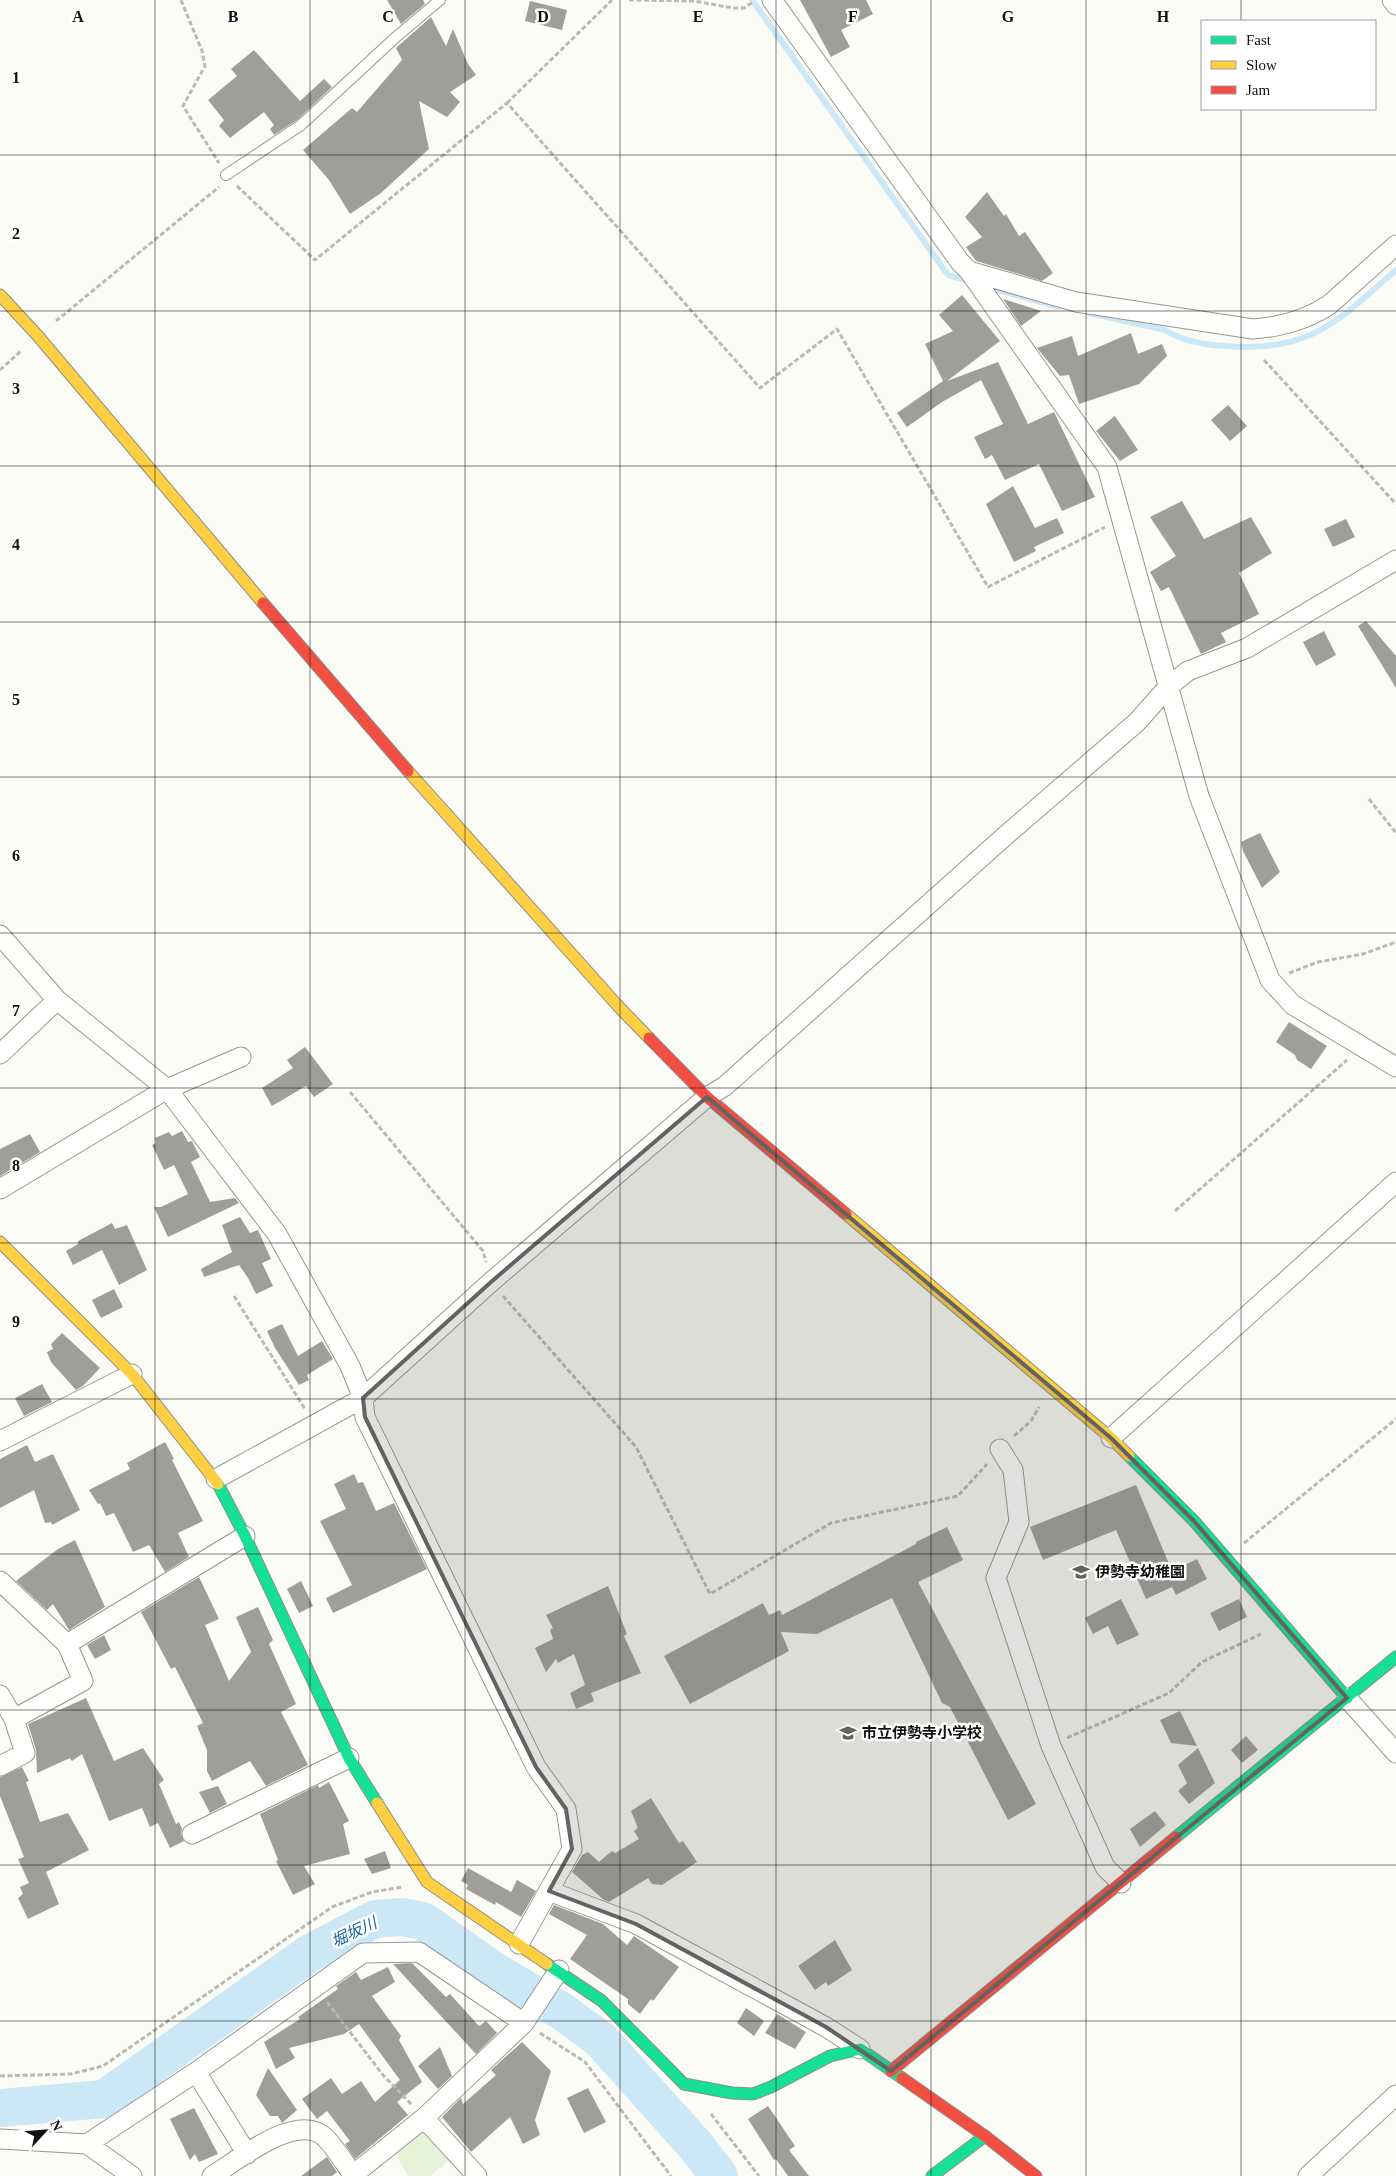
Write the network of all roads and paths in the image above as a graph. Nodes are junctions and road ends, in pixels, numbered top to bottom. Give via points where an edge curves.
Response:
1 (181, 0) edge
2 (440, 0) edge
3 (612, 0) edge
4 (628, 0) edge
5 (756, 0) edge
6 (772, 0) edge
7 (1392, 0) edge
8 (1396, 5) edge
9 (507, 103) junction
10 (228, 177) junction
11 (1396, 245) edge
12 (970, 274) junction
13 (0, 295) edge
14 (38, 336) junction
15 (1264, 360) dead end
16 (1396, 504) edge
17 (1121, 519) junction
18 (1396, 560) edge
19 (1169, 686) junction
20 (1369, 799) dead end
21 (1396, 833) edge
22 (0, 936) edge
23 (1396, 942) edge
24 (1270, 980) junction
25 (57, 1000) junction
26 (1362, 1047) junction
27 (0, 1054) edge
28 (240, 1057) dead end
29 (1396, 1067) edge
30 (167, 1088) junction
31 (350, 1092) dead end
32 (707, 1097) junction
33 (1396, 1182) edge
34 (0, 1189) edge
35 (1175, 1211) dead end
36 (0, 1242) edge
37 (491, 1282) junction
38 (234, 1296) dead end
39 (132, 1374) junction
40 (1051, 1388) junction
41 (363, 1398) junction
42 (1396, 1419) edge
43 (315, 1425) junction
44 (1111, 1438) junction
45 (0, 1440) edge
46 (1000, 1449) junction
47 (216, 1479) junction
48 (245, 1536) junction
49 (1226, 1558) junction
50 (0, 1581) edge
51 (1278, 1618) junction
52 (66, 1644) junction
53 (1396, 1657) edge
54 (0, 1695) edge
55 (1347, 1698) junction
56 (14, 1719) junction
57 (1051, 1746) junction
58 (1396, 1753) edge
59 (349, 1758) junction
60 (0, 1766) edge
61 (192, 1834) dead end
62 (427, 1882) junction
63 (1121, 1883) junction
64 (549, 1891) junction
65 (519, 1944) junction
66 (555, 1975) junction
67 (323, 1998) dead end
68 (526, 2019) junction
69 (860, 2049) junction
70 (891, 2071) junction
71 (196, 2072) junction
72 (0, 2076) edge
73 (1396, 2095) edge
74 (710, 2113) dead end
75 (424, 2118) junction
76 (985, 2136) junction
77 (0, 2139) edge
78 (87, 2144) junction
79 (247, 2154) junction
80 (132, 2176) edge
81 (212, 2176) edge
82 (353, 2176) edge
83 (477, 2176) edge
84 (671, 2176) edge
85 (759, 2176) edge
86 (932, 2176) edge
87 (1036, 2176) edge
88 (1308, 2176) edge

1 - 10 path via 202,50 205,66 183,106
2 - 10 lane via 302,126
3 - 9 path
4 - 5 path via 694,1 733,8 744,8
6 - 12 street
7 - 8 street
9 - 10 path via 315,260
9 - 17 path via 760,388 837,329 988,587
10 - 14 path
11 - 12 street via 1317,313 1279,326 1253,329 1076,302
12 - 17 street via 1107,467
13 - 14 street
14 - 32 street via 367,726 619,1006
15 - 16 path
17 - 19 street
18 - 19 street via 1269,636 1188,671
19 - 24 street via 1199,796
19 - 32 street via 1137,722 725,1086
20 - 21 path
22 - 25 street
23 - 24 path via 1363,954 1318,962
24 - 26 street via 1293,1004
25 - 27 street
25 - 30 street
26 - 29 street
26 - 35 path
28 - 30 street
30 - 34 street
30 - 41 street via 277,1234 350,1366
31 - 37 path via 483,1251
32 - 37 street
32 - 40 street
33 - 44 street
36 - 39 street
37 - 41 street
37 - 46 path via 636,1447 710,1594 831,1522 958,1496
38 - 43 path
39 - 45 street
39 - 47 street
40 - 44 street
40 - 46 path via 1031,1421
41 - 43 street
41 - 64 street via 365,1417 536,1767 566,1809 572,1849
42 - 49 path
43 - 47 street
44 - 49 street
46 - 57 street via 1013,1470 1019,1522 996,1578
47 - 48 street
48 - 52 street
48 - 59 street
49 - 51 street
50 - 52 street
51 - 55 street
51 - 57 path via 1268,1631 1202,1662 1169,1693
52 - 56 street via 83,1681
53 - 55 street
54 - 56 street
55 - 58 street
55 - 63 street
56 - 60 street via 25,1754
57 - 63 street via 1105,1867
59 - 61 street
59 - 62 street
62 - 65 street
62 - 72 path via 372,1892 332,1907 103,2066 71,2074
63 - 70 street
64 - 65 street
64 - 69 street via 636,1924 826,2027
65 - 66 street
66 - 68 street
66 - 69 street via 602,2001 684,2084 753,2094 830,2056
67 - 75 path via 383,2075
68 - 71 street via 419,1952 363,1953
68 - 75 street
68 - 84 path via 585,2062
69 - 70 street
70 - 76 street
71 - 78 street
71 - 79 street
73 - 88 street
74 - 85 path
75 - 82 street
75 - 83 street
76 - 86 street
76 - 87 street
77 - 78 street
78 - 80 street
79 - 81 street
79 - 82 street via 280,2134 305,2128 322,2135

